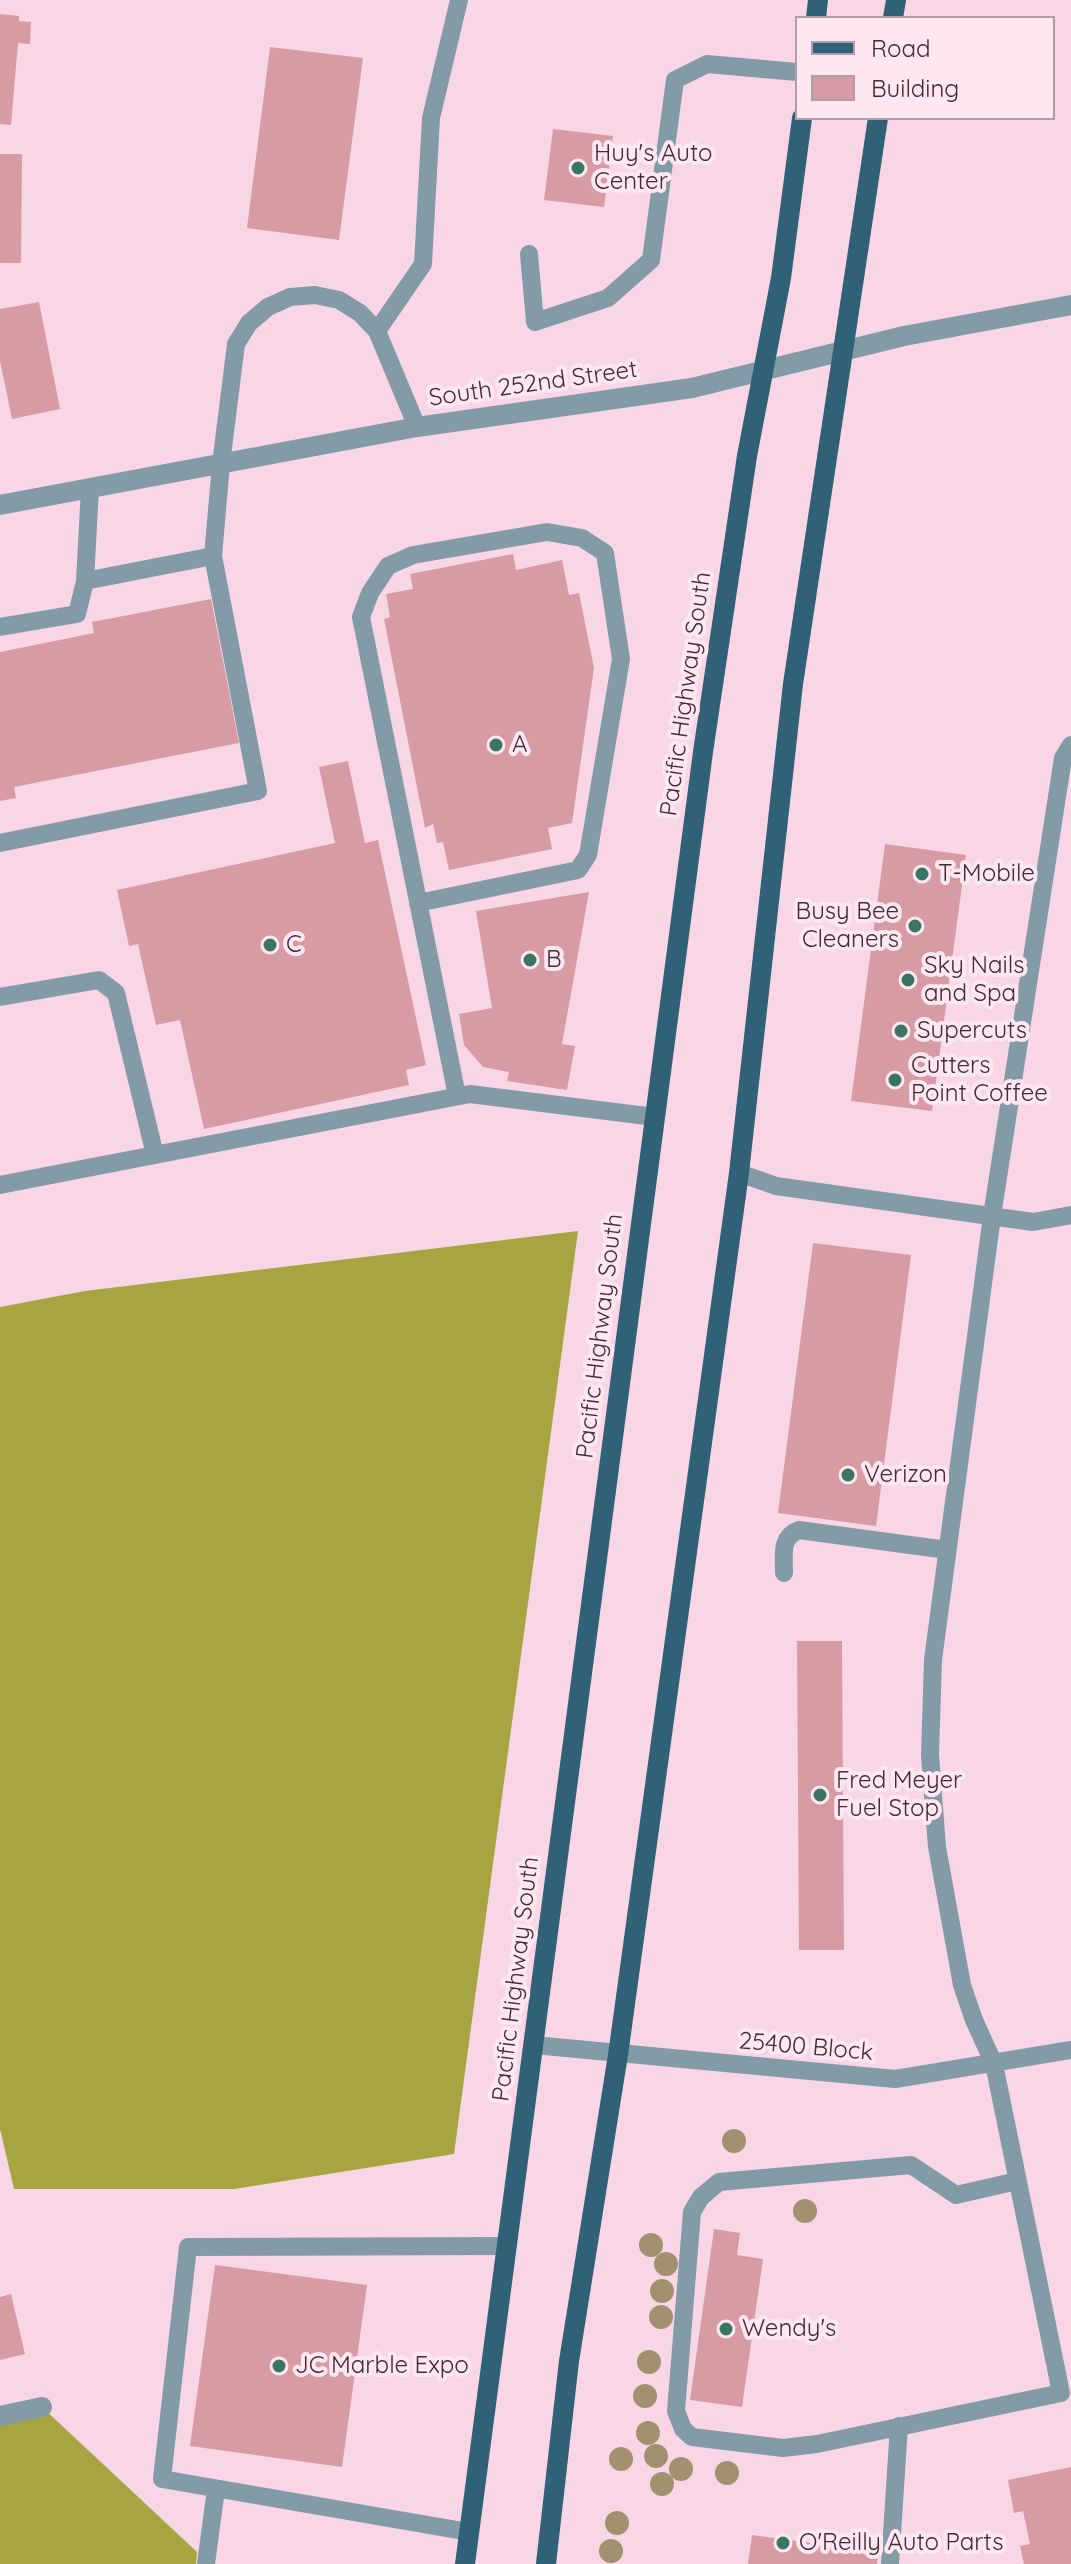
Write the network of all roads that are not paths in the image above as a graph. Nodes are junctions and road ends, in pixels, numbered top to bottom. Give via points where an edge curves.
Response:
1 (460, 0) edge
2 (795, 72) edge
3 (802, 120) edge
4 (878, 120) edge
5 (529, 254) dead end
6 (1071, 305) edge
7 (377, 331) junction
8 (844, 350) junction
9 (763, 370) junction
10 (417, 427) junction
11 (221, 464) junction
12 (90, 488) junction
13 (0, 505) edge
14 (213, 556) junction
15 (85, 581) junction
16 (0, 627) edge
17 (1071, 745) edge
18 (0, 843) edge
19 (418, 903) junction
20 (0, 997) edge
21 (457, 1096) junction
22 (655, 1117) junction
23 (155, 1155) junction
24 (739, 1173) junction
25 (0, 1185) edge
26 (1071, 1215) edge
27 (992, 1216) junction
28 (947, 1550) junction
29 (784, 1573) dead end
30 (534, 2045) junction
31 (1071, 2050) edge
32 (618, 2055) junction
33 (994, 2064) junction
34 (1017, 2181) junction
35 (507, 2246) junction
36 (42, 2407) dead end
37 (0, 2416) edge
38 (899, 2426) junction
39 (216, 2489) junction
40 (469, 2532) junction
41 (206, 2564) edge
42 (465, 2564) edge
43 (546, 2564) edge
44 (890, 2564) edge

1 - 7 lane via 431,118 423,264
2 - 5 lane via 707,64 675,80 651,260 608,298 535,322
3 - 9 main road, Pacific Highway South
4 - 8 main road
6 - 8 street, South 252nd Street
7 - 10 lane
7 - 11 lane via 339,300 315,295 290,297 249,323 236,344
8 - 9 street, South 252nd Street
8 - 24 main road via 793,684
9 - 10 street, South 252nd Street via 692,388
9 - 22 main road, Pacific Highway South via 703,752
10 - 11 street, South 252nd Street
11 - 12 street, South 252nd Street
11 - 14 lane
12 - 13 street, South 252nd Street
12 - 15 lane
14 - 15 lane
14 - 18 lane via 258,791
15 - 16 lane via 77,614
17 - 27 lane via 1063,758
19 - 19 lane via 361,617 370,593 388,566 413,555 547,532 582,538 605,553 621,659 588,855 578,870
19 - 21 lane
20 - 23 lane via 99,980 116,993
21 - 22 lane
21 - 23 lane
22 - 30 main road, Pacific Highway South
23 - 25 lane
24 - 27 lane via 776,1186
24 - 32 main road
26 - 27 lane via 1033,1222
27 - 28 lane
28 - 29 lane via 799,1530 784,1541
28 - 33 lane via 933,1660 930,1755 937,1847 962,1985
30 - 32 lane, 25400 Block
30 - 35 main road, Pacific Highway South
31 - 33 lane, 25400 Block
32 - 33 lane, 25400 Block via 895,2079
32 - 43 main road via 569,2361
33 - 34 lane
34 - 38 lane via 1061,2393
34 - 38 lane via 956,2195 911,2165 719,2182 692,2212 676,2411 683,2429 692,2437 783,2448
35 - 39 lane via 188,2247 162,2479
35 - 40 main road, Pacific Highway South
36 - 37 street
38 - 44 lane
39 - 40 lane
39 - 41 lane
40 - 42 main road, Pacific Highway South

